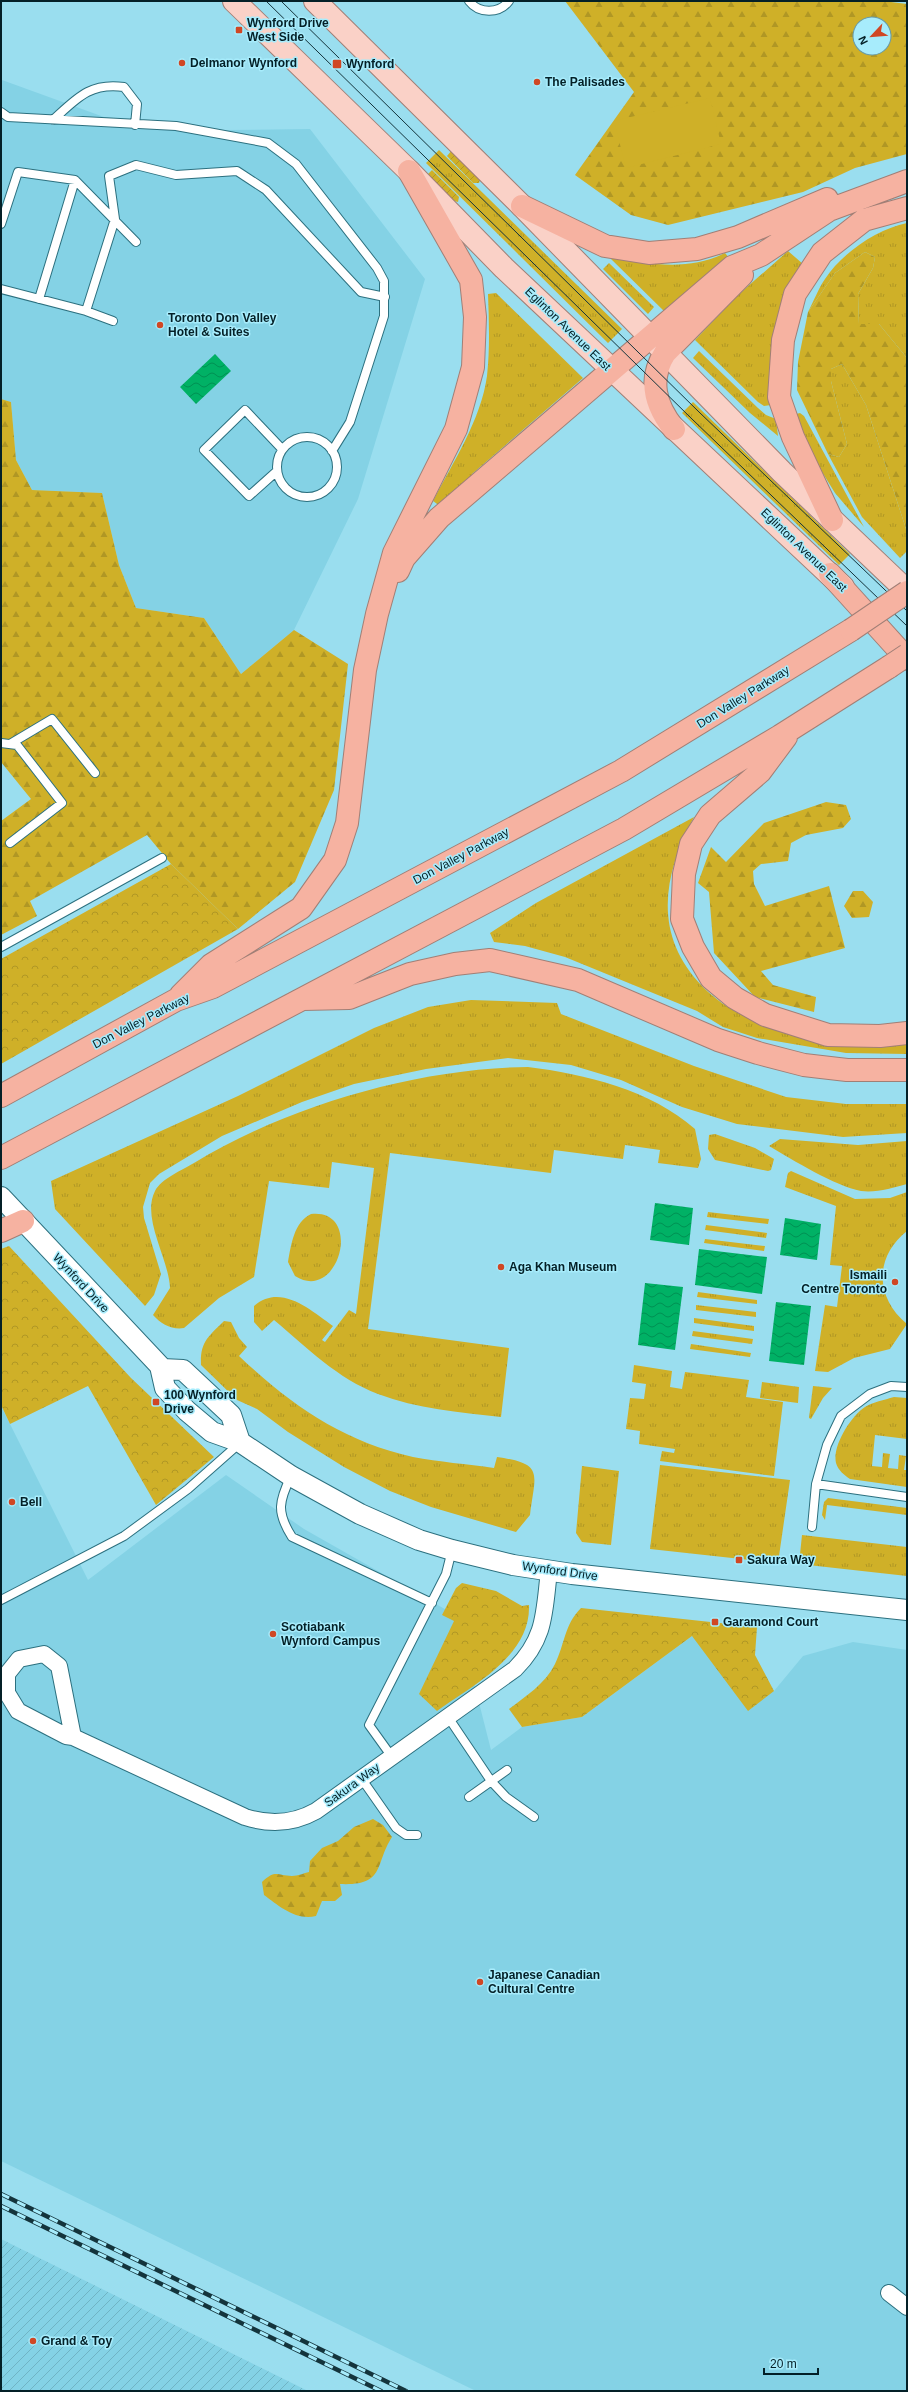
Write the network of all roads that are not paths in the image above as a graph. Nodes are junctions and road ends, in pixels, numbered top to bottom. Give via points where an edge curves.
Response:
1 (234, 1) edge
2 (315, 1) edge
3 (469, 1) edge
4 (509, 1) edge
5 (1, 112) edge
6 (53, 120) junction
7 (135, 125) junction
8 (409, 171) junction
9 (907, 171) edge
10 (75, 180) junction
11 (907, 181) edge
12 (522, 206) junction
13 (907, 208) edge
14 (115, 219) junction
15 (1, 224) edge
16 (136, 242) dead end
17 (760, 254) junction
18 (1, 289) edge
19 (385, 297) junction
20 (39, 299) junction
21 (86, 311) junction
22 (113, 320) dead end
23 (650, 338) junction
24 (665, 353) junction
25 (612, 371) junction
26 (674, 429) junction
27 (282, 449) junction
28 (332, 451) junction
29 (277, 471) junction
30 (832, 520) junction
31 (830, 574) junction
32 (907, 592) edge
33 (377, 614) junction
34 (907, 651) edge
35 (907, 654) edge
36 (898, 663) edge
37 (792, 728) junction
38 (1, 743) edge
39 (10, 744) junction
40 (95, 773) dead end
41 (10, 843) dead end
42 (162, 858) dead end
43 (1, 947) edge
44 (300, 999) junction
45 (176, 1000) junction
46 (907, 1033) edge
47 (907, 1070) edge
48 (1, 1096) edge
49 (1, 1158) edge
50 (3, 1198) edge
51 (23, 1221) junction
52 (1, 1231) edge
53 (162, 1369) junction
54 (907, 1387) edge
55 (240, 1442) junction
56 (291, 1476) junction
57 (816, 1484) junction
58 (907, 1496) edge
59 (812, 1527) dead end
60 (452, 1550) junction
61 (549, 1571) junction
62 (1, 1600) edge
63 (432, 1603) junction
64 (907, 1610) edge
65 (4, 1692) edge
66 (448, 1716) junction
67 (73, 1737) junction
68 (392, 1757) junction
69 (507, 1770) dead end
70 (361, 1778) junction
71 (491, 1781) junction
72 (469, 1797) dead end
73 (534, 1817) dead end
74 (416, 1836) dead end
75 (889, 2293) dead end
76 (907, 2307) edge

1 - 8 main road, Eglinton Avenue East
2 - 12 main road
3 - 4 lane via 478,8 493,11
5 - 6 lane via 8,117
6 - 7 lane
6 - 7 lane via 82,93 108,84 124,87 137,104
7 - 19 lane via 176,126 268,143 296,164 372,263 384,281
8 - 25 main road, Eglinton Avenue East via 504,268
8 - 33 highway via 471,280 475,317 473,367 456,429 394,553
9 - 12 highway via 848,190 738,237 697,249 649,253 605,246
10 - 14 lane
10 - 15 lane via 18,172
10 - 20 lane
11 - 17 highway via 829,210
12 - 23 main road
13 - 30 highway via 864,220 822,253 795,294 783,340 779,397 793,437
14 - 16 lane
14 - 19 lane via 109,176 136,165 176,175 237,171 266,190 361,292
14 - 21 lane
17 - 23 highway via 732,267
17 - 24 highway
18 - 20 lane
19 - 28 lane via 384,316 350,422
20 - 21 lane
21 - 22 lane
23 - 24 main road
23 - 25 highway
24 - 26 highway via 654,382 656,400
24 - 30 main road
25 - 26 main road, Eglinton Avenue East
25 - 33 highway via 439,518 404,558
26 - 31 main road, Eglinton Avenue East
27 - 28 lane via 292,441 304,437 320,440
27 - 29 lane via 278,456
27 - 29 lane via 245,410 204,450 249,496
28 - 29 lane via 336,460 334,479 321,493 303,496 294,494 283,484
30 - 32 main road
31 - 34 main road, Eglinton Avenue East
31 - 36 highway
32 - 45 highway, Don Valley Parkway, bridge via 851,630 621,771 220,983
33 - 45 highway via 365,670 347,823 335,860 301,908 211,965
35 - 36 highway, bridge
36 - 37 highway
37 - 44 highway via 624,829
37 - 46 highway via 760,772 710,815 691,844 684,874 682,919 693,947 711,978 735,998 765,1015 828,1035 880,1036
38 - 39 lane
39 - 40 lane via 52,719
39 - 41 lane via 17,745 62,803
42 - 43 lane
44 - 47 highway via 349,998 410,974 455,964 490,960 578,980 718,1040 758,1053 804,1065 847,1070
44 - 49 highway
45 - 48 highway, Don Valley Parkway
50 - 51 street, Wynford Drive
51 - 52 highway
51 - 53 street, Wynford Drive
53 - 55 street, Wynford Drive via 165,1388 187,1411 212,1432
53 - 55 street via 183,1370 231,1415
54 - 57 lane via 891,1386 870,1394 841,1416 827,1445
55 - 56 street, Wynford Drive
55 - 62 lane via 188,1489 124,1536
56 - 60 street, Wynford Drive via 360,1514 419,1540
56 - 63 lane via 280,1498 282,1521 292,1537
57 - 58 lane
57 - 59 lane
60 - 61 street, Wynford Drive
60 - 63 lane via 446,1574
61 - 64 street, Wynford Drive
61 - 66 street, Sakura Way via 544,1622 531,1651 511,1671
63 - 68 lane via 369,1725
65 - 67 street, Sakura Way via 18,1711 66,1736
65 - 67 street, Sakura Way via 7,1674 19,1659 44,1654 59,1666
66 - 68 street, Sakura Way
66 - 71 lane
67 - 70 street, Sakura Way via 238,1814 262,1822 284,1822 310,1814
68 - 70 street, Sakura Way
69 - 71 lane
70 - 74 lane via 396,1828 406,1835
71 - 72 lane
71 - 73 lane via 506,1797
75 - 76 street

